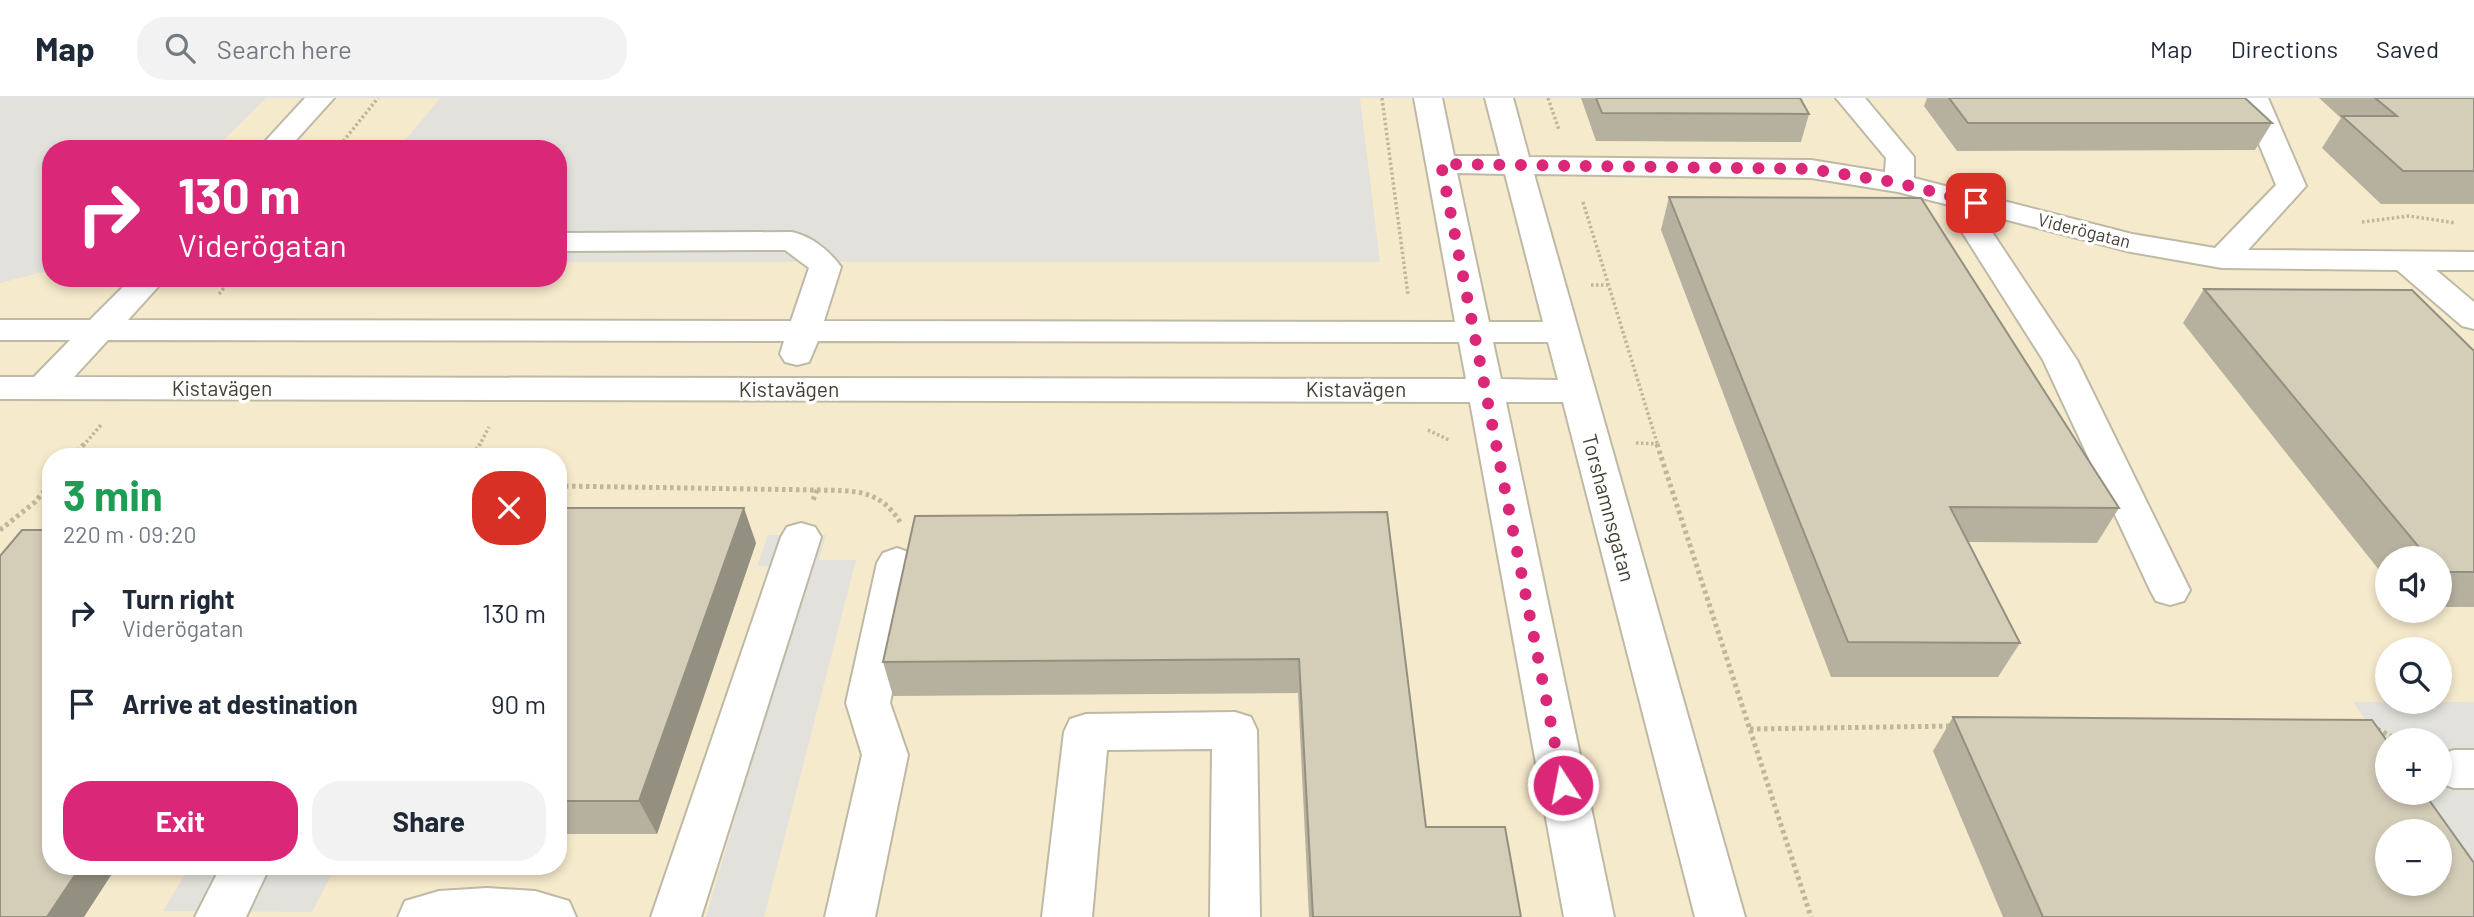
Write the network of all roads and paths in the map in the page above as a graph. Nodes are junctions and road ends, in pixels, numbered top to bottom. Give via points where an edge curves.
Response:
1 (320, 98) edge
2 (378, 98) edge
3 (1382, 98) edge
4 (1428, 98) edge
5 (1499, 98) edge
6 (1548, 98) edge
7 (1850, 98) edge
8 (2227, 98) edge
9 (2254, 98) edge
10 (2270, 137) junction
11 (280, 140) edge
12 (344, 140) edge
13 (1441, 164) junction
14 (1516, 166) junction
15 (1571, 167) junction
16 (1899, 183) junction
17 (1976, 203) junction
18 (567, 242) edge
19 (2222, 260) junction
20 (2406, 261) junction
21 (2474, 261) edge
22 (141, 287) edge
23 (225, 287) edge
24 (213, 302) dead end
25 (1409, 304) dead end
26 (2474, 319) edge
27 (0, 330) edge
28 (98, 331) junction
29 (1475, 332) junction
30 (1562, 332) junction
31 (804, 333) junction
32 (0, 388) edge
33 (42, 389) junction
34 (786, 390) junction
35 (1486, 391) junction
36 (1577, 391) junction
37 (102, 423) dead end
38 (491, 424) dead end
39 (81, 448) edge
40 (478, 448) edge
41 (567, 486) edge
42 (817, 490) junction
43 (42, 494) edge
44 (0, 530) edge
45 (801, 537) joint
46 (897, 563) joint
47 (2170, 590) dead end
48 (2368, 725) edge
49 (1967, 726) edge
50 (2375, 728) edge
51 (1750, 729) junction
52 (241, 875) edge
53 (220, 917) edge
54 (423, 917) edge
55 (551, 917) edge
56 (676, 917) edge
57 (850, 917) edge
58 (1067, 917) edge
59 (1235, 917) edge
60 (1589, 917) edge
61 (1720, 917) edge
62 (1811, 917) edge

1 - 11 street
2 - 12 path
3 - 25 path
4 - 13 street
5 - 14 street, Torshamnsgatan
6 - 15 path
7 - 16 street via 1900,157
8 - 10 street
9 - 10 street
10 - 19 street via 2291,186
13 - 14 street, Viderögatan
13 - 29 street
14 - 15 street, Viderögatan
14 - 30 street, Torshamnsgatan
15 - 16 street, Viderögatan via 1811,169
15 - 51 path
16 - 17 street, Viderögatan
17 - 19 street, Viderögatan via 2131,243
17 - 47 street via 1977,232 2060,360
18 - 31 street via 792,241 825,267
19 - 20 street, Viderögatan
20 - 21 street, Viderögatan
20 - 26 street
22 - 28 street
23 - 24 path
27 - 28 street
28 - 31 street
28 - 33 street
29 - 30 street
29 - 31 street
29 - 35 street
30 - 36 street, Torshamnsgatan
31 - 34 street
32 - 33 street, Kistavägen
33 - 34 street, Kistavägen
34 - 35 street, Kistavägen
35 - 36 street, Kistavägen
35 - 60 street
36 - 61 street, Torshamnsgatan
37 - 39 path
38 - 40 path
41 - 42 path
42 - 45 path
42 - 46 path via 858,491 892,505 905,533
43 - 44 path
45 - 56 street
46 - 57 street via 868,703 885,755
48 - 50 path
49 - 51 path
51 - 62 path
52 - 53 street
54 - 55 street via 463,910
58 - 59 street via 1086,732 1235,730

